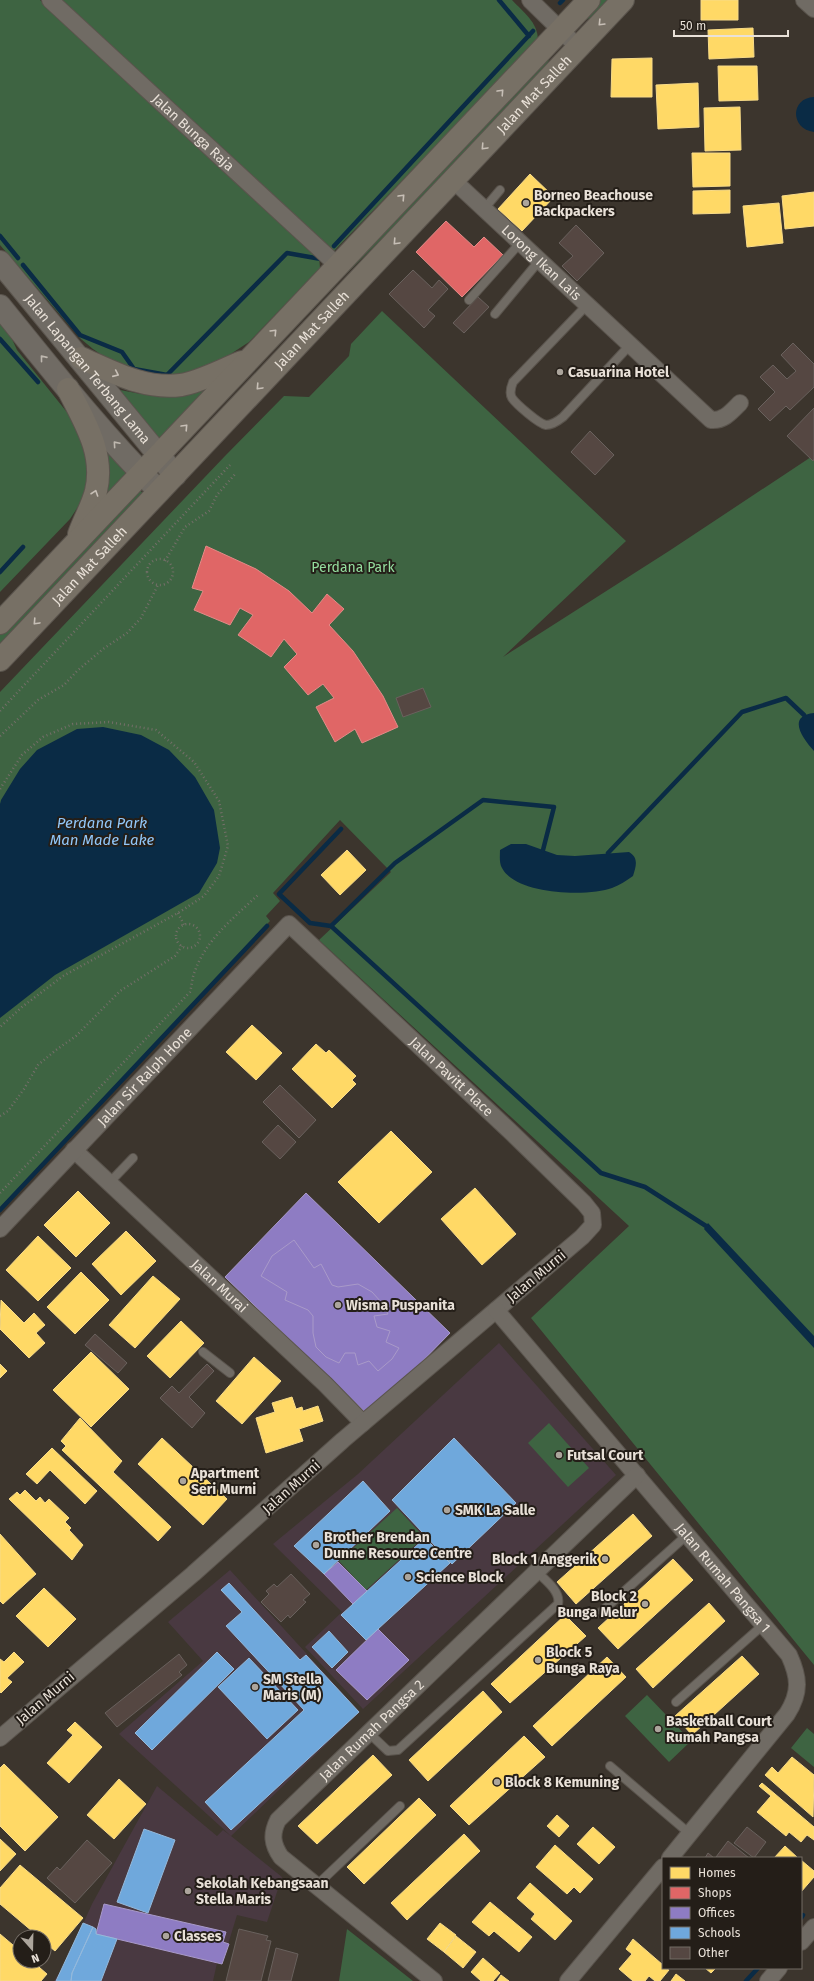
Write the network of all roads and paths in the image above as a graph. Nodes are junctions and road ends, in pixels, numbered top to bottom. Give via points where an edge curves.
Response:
1 (50, 0) edge
2 (530, 0) edge
3 (588, 0) edge
4 (623, 0) edge
5 (804, 0) edge
6 (814, 9) edge
7 (560, 30) junction
8 (578, 47) junction
9 (453, 180) junction
10 (500, 190) dead end
11 (484, 209) junction
12 (520, 243) junction
13 (540, 261) junction
14 (0, 262) edge
15 (337, 265) junction
16 (468, 300) dead end
17 (587, 305) junction
18 (0, 306) edge
19 (495, 314) dead end
20 (630, 346) junction
21 (81, 358) junction
22 (247, 360) junction
23 (68, 389) junction
24 (740, 403) dead end
25 (159, 456) junction
26 (230, 465) dead end
27 (236, 473) dead end
28 (141, 474) junction
29 (175, 474) junction
30 (159, 491) junction
31 (76, 542) junction
32 (166, 561) junction
33 (158, 585) junction
34 (0, 623) edge
35 (0, 660) edge
36 (0, 711) edge
37 (0, 736) edge
38 (0, 789) edge
39 (259, 894) dead end
40 (178, 913) junction
41 (184, 924) junction
42 (289, 924) joint
43 (182, 946) junction
44 (0, 1027) edge
45 (0, 1116) edge
46 (74, 1150) junction
47 (133, 1158) dead end
48 (110, 1182) junction
49 (0, 1193) edge
50 (0, 1229) edge
51 (582, 1237) joint
52 (496, 1310) junction
53 (203, 1352) dead end
54 (230, 1373) dead end
55 (363, 1424) junction
56 (636, 1475) junction
57 (687, 1535) junction
58 (535, 1570) junction
59 (600, 1613) dead end
60 (763, 1625) junction
61 (676, 1702) dead end
62 (368, 1732) junction
63 (0, 1738) edge
64 (610, 1766) dead end
65 (400, 1806) dead end
66 (690, 1834) junction
67 (671, 1857) edge
68 (662, 1868) edge
69 (317, 1885) junction
70 (814, 1927) edge
71 (802, 1941) edge
72 (778, 1969) edge
73 (434, 1981) edge
74 (568, 1981) edge
75 (768, 1981) edge

1 - 15 street, Jalan Bunga Raja
2 - 7 street
3 - 7 main road, Jalan Mat Salleh
4 -> 8 main road, Jalan Mat Salleh
5 - 6 street
7 - 8 street
15 -> 7 main road, Jalan Mat Salleh
8 -> 9 main road, Jalan Mat Salleh
9 - 11 street, Lorong Ikan Lais
9 -> 29 main road, Jalan Mat Salleh
10 - 11 lane
11 - 12 street, Lorong Ikan Lais
12 - 13 street, Lorong Ikan Lais
12 - 16 lane
13 - 17 street, Lorong Ikan Lais via 563,276
13 - 19 lane
14 - 21 main road, Jalan Lapangan Terbang Lama
22 -> 15 main road, Jalan Mat Salleh
17 - 20 street, Lorong Ikan Lais
17 - 20 lane via 513,382 510,391 512,398 538,422 545,425 555,423
23 -> 18 main road, Jalan Lapangan Terbang Lama
20 - 24 street, Lorong Ikan Lais via 711,420 719,421 726,417
21 -> 22 main road via 132,380 157,386 182,385
21 - 25 main road, Jalan Lapangan Terbang Lama
25 -> 22 main road, Jalan Mat Salleh
28 -> 23 main road, Jalan Lapangan Terbang Lama
31 -> 23 main road via 96,492 99,474 92,437
25 - 28 main road, Jalan Mat Salleh
25 - 29 main road, Jalan Lapangan Terbang Lama
26 - 36 path
27 - 32 path via 217,495 209,511 185,527
28 - 30 main road, Jalan Lapangan Terbang Lama
28 - 31 main road, Jalan Mat Salleh
29 - 30 main road, Jalan Mat Salleh
30 -> 35 main road, Jalan Mat Salleh
31 - 34 main road, Jalan Mat Salleh
32 - 33 path via 171,566 173,574 166,584
32 - 33 path via 157,560 148,569 150,581
33 - 37 path via 140,618 127,633 98,654 64,685 38,700
38 - 40 path via 22,755 43,737 73,724 109,722 156,730 194,762 219,801 228,846 219,876 204,896
39 - 49 path via 228,923 205,950 194,971 190,992
40 - 41 path
40 - 44 path via 63,976
41 - 43 path via 178,928 176,934 176,940
41 - 43 path via 196,927 200,938 192,947
42 - 46 street, Jalan Sir Ralph Hone
42 - 51 street, Jalan Pavitt Place via 584,1203 592,1213 593,1225
43 - 45 path via 175,956 120,991 76,1036 38,1065 8,1111
46 - 48 street, Jalan Murai
46 - 50 street, Jalan Sir Ralph Hone
47 - 48 lane
48 - 55 street, Jalan Murai via 325,1384
51 - 52 street, Jalan Murni
52 - 55 street, Jalan Murni
52 - 56 street, Jalan Rumah Pangsa 1
53 - 54 lane
55 - 63 street, Jalan Murni
56 - 57 street, Jalan Rumah Pangsa 1
56 - 58 street, Jalan Rumah Pangsa 2
57 - 59 lane
57 - 60 street, Jalan Rumah Pangsa 1
58 - 62 street, Jalan Rumah Pangsa 2
58 - 62 lane via 557,1593 560,1598 558,1604 398,1750 388,1751
60 - 61 lane
60 - 66 street, Jalan Rumah Pangsa 1 via 789,1655 796,1671 798,1687 795,1702
62 - 69 street, Jalan Rumah Pangsa 2 via 278,1820 274,1829 275,1848 281,1857
64 - 66 lane
65 - 69 lane
66 - 67 street, Jalan Rumah Pangsa 1
68 - 74 street
69 - 73 street, Jalan Rumah Pangsa 2
70 - 71 street
72 - 75 street

